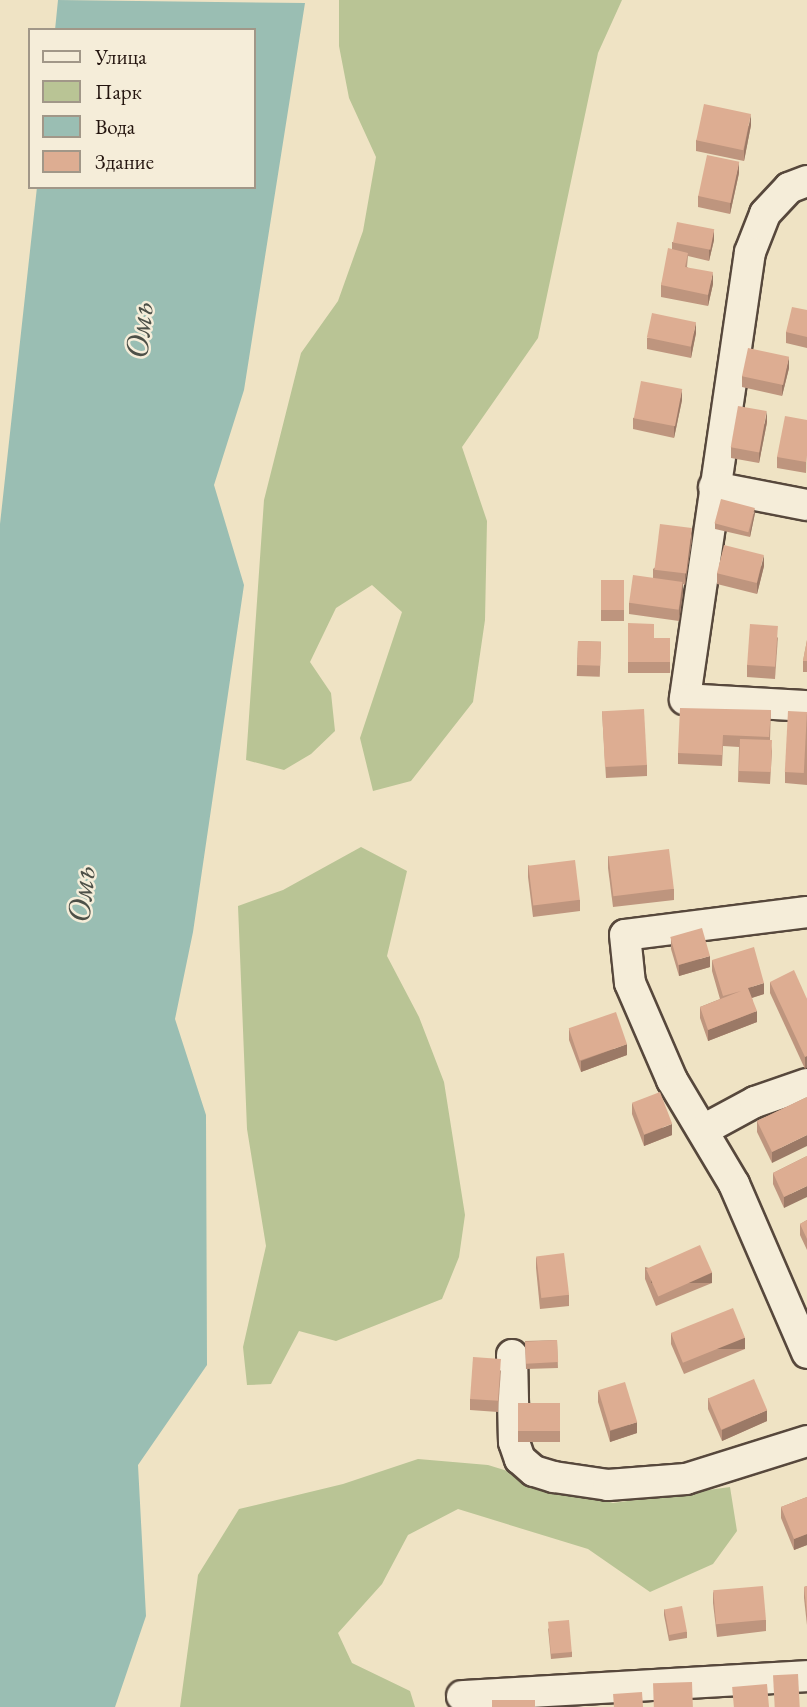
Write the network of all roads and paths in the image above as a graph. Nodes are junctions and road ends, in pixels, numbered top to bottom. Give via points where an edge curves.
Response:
1 (807, 181) edge
2 (714, 487) junction
3 (807, 505) edge
4 (807, 706) edge
5 (807, 912) edge
6 (807, 1084) edge
7 (705, 1129) junction
8 (801, 1320) edge
9 (807, 1353) edge
10 (512, 1355) dead end
11 (807, 1441) edge
12 (807, 1676) edge
13 (462, 1696) dead end

1 - 2 street via 789,188 765,214 750,252
2 - 3 street
2 - 4 street via 685,699
5 - 7 street via 625,935 630,983 672,1080
6 - 7 street via 755,1102
7 - 8 street
8 - 9 street
10 - 11 street via 514,1442 520,1459 534,1471 554,1477 608,1485 686,1479
12 - 13 street

